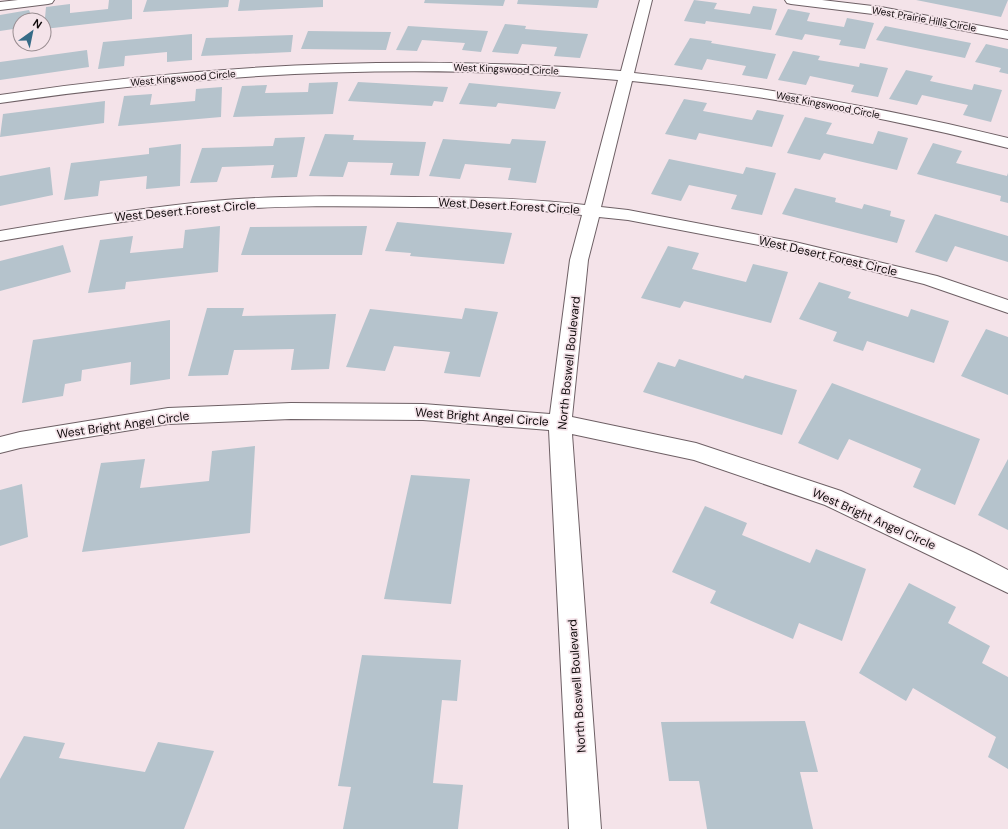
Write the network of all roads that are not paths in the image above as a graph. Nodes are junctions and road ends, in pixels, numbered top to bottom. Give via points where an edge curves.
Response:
1 (48, 0) edge
2 (646, 0) edge
3 (791, 0) edge
4 (0, 6) edge
5 (882, 6) edge
6 (1008, 35) edge
7 (626, 76) junction
8 (0, 99) edge
9 (1008, 143) edge
10 (591, 210) junction
11 (0, 236) edge
12 (1008, 307) edge
13 (560, 423) junction
14 (0, 445) edge
15 (1008, 582) edge
16 (585, 829) edge

1 - 4 street
2 - 7 street, North Boswell Boulevard
3 - 5 street, West Prairie Hills Circle
5 - 6 street, West Prairie Hills Circle
7 - 8 street, West Kingswood Circle via 495,67 268,71 143,80
7 - 9 street, West Kingswood Circle via 792,98 960,130
7 - 10 street, North Boswell Boulevard
10 - 11 street, West Desert Forest Circle via 452,202 317,201 214,206 116,217
10 - 12 street, West Desert Forest Circle via 795,247 930,280
10 - 13 street, North Boswell Boulevard via 580,260
13 - 14 street, West Bright Angel Circle via 423,412 291,411 168,416
13 - 15 street, West Bright Angel Circle via 696,452 833,498
13 - 16 street, North Boswell Boulevard

